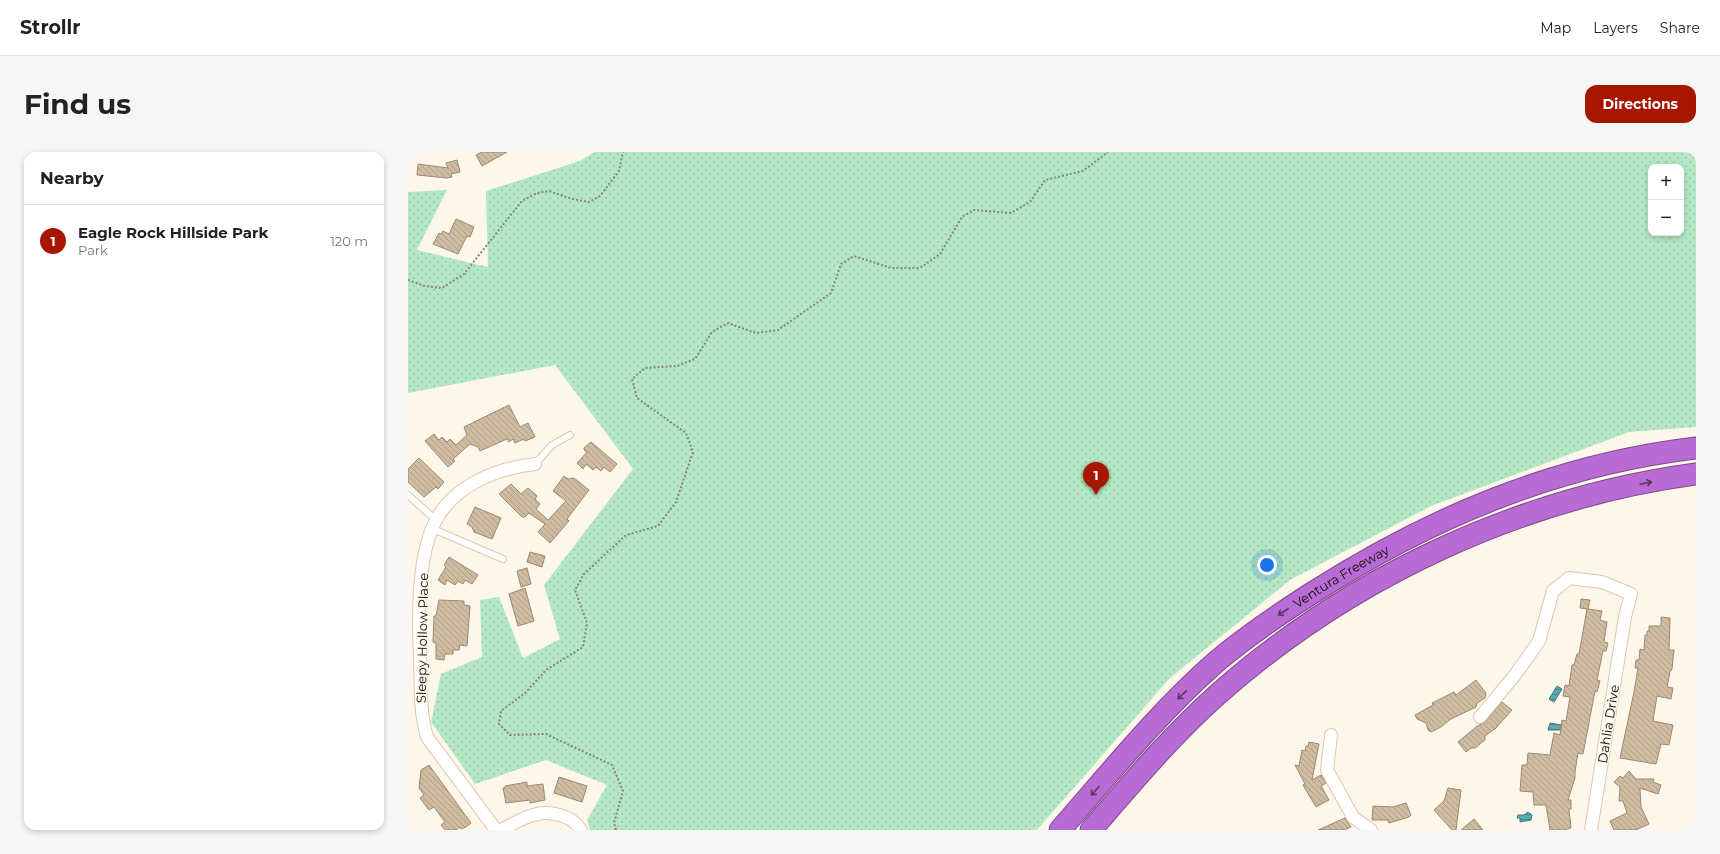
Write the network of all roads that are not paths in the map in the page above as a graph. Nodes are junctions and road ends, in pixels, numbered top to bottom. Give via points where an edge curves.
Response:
1 (570, 435) dead end
2 (1696, 448) edge
3 (1696, 460) edge
4 (535, 464) joint
5 (1696, 474) edge
6 (1696, 489) edge
7 (408, 496) edge
8 (434, 525) junction
9 (503, 559) dead end
10 (1327, 584) junction
11 (1480, 717) dead end
12 (1331, 735) dead end
13 (496, 830) edge
14 (501, 830) edge
15 (581, 830) edge
16 (1060, 830) edge
17 (1091, 830) edge
18 (1105, 830) edge
19 (1371, 830) edge
20 (1591, 830) edge

1 - 4 lane via 552,445
2 - 10 highway, Ventura Freeway via 1661,452 1589,468 1524,487 1454,514 1406,538
3 - 10 highway via 1594,478 1508,504 1409,546 1342,583
4 - 8 street, Sleepy Hollow Place via 518,466 486,476 458,494
17 -> 5 highway via 1153,760 1217,696 1272,650 1370,585 1422,557 1526,515 1608,491
6 - 18 highway via 1594,507 1481,542 1410,575 1352,608 1286,654 1234,697 1189,738
7 - 8 lane
8 - 9 lane
8 - 13 street, Sleepy Hollow Place via 424,553 422,570 419,636 422,720 427,736
10 -> 16 highway, Ventura Freeway via 1277,616 1217,661 1164,712
11 - 20 street, Dahlia Drive via 1539,641 1552,591 1569,578 1602,582 1631,594 1625,617
12 - 19 street via 1327,770 1354,817
14 - 15 street via 534,814 557,814 570,818

